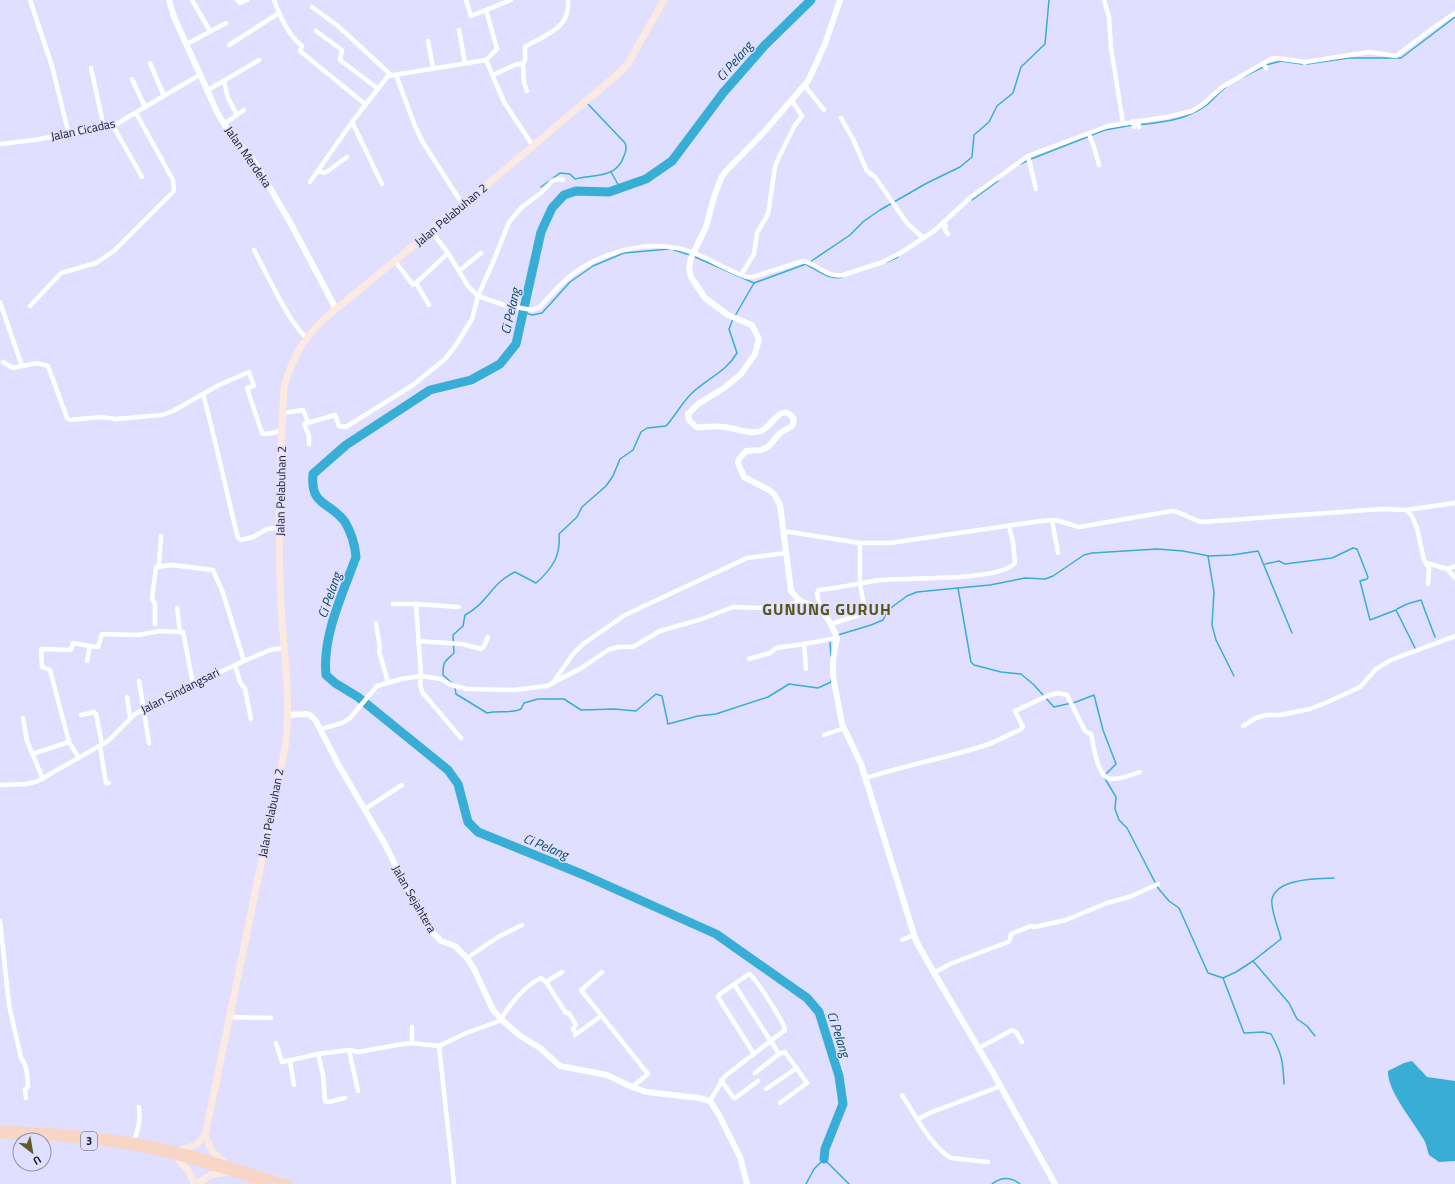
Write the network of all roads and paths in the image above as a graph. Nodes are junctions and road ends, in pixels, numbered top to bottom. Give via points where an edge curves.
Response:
1 (30, 0) edge
2 (169, 0) edge
3 (192, 0) edge
4 (237, 0) edge
5 (247, 0) edge
6 (274, 0) edge
7 (466, 0) edge
8 (511, 0) edge
9 (568, 0) edge
10 (664, 0) edge
11 (840, 0) edge
12 (1104, 0) edge
13 (312, 7) dead end
14 (486, 10) junction
15 (279, 13) junction
16 (1455, 13) edge
17 (226, 23) dead end
18 (459, 30) dead end
19 (210, 31) junction
20 (316, 31) dead end
21 (428, 41) dead end
22 (187, 44) junction
23 (229, 45) dead end
24 (258, 60) dead end
25 (486, 60) junction
26 (150, 63) dead end
27 (465, 63) junction
28 (523, 64) junction
29 (91, 68) dead end
30 (433, 68) junction
31 (201, 74) junction
32 (393, 75) junction
33 (493, 75) junction
34 (132, 79) dead end
35 (224, 81) junction
36 (804, 86) junction
37 (377, 88) junction
38 (208, 90) junction
39 (527, 91) dead end
40 (164, 96) junction
41 (792, 101) junction
42 (365, 104) junction
43 (145, 107) junction
44 (244, 110) dead end
45 (824, 110) dead end
46 (136, 113) junction
47 (237, 115) junction
48 (841, 118) dead end
49 (352, 122) junction
50 (1123, 122) junction
51 (224, 124) junction
52 (113, 126) junction
53 (104, 128) junction
54 (69, 135) junction
55 (1089, 135) junction
56 (0, 144) edge
57 (533, 146) junction
58 (346, 157) dead end
59 (1029, 157) junction
60 (1098, 165) dead end
61 (319, 171) junction
62 (142, 177) dead end
63 (563, 180) dead end
64 (310, 182) dead end
65 (382, 184) dead end
66 (1036, 189) dead end
67 (463, 205) junction
68 (944, 223) junction
69 (431, 232) junction
70 (948, 234) dead end
71 (922, 237) junction
72 (254, 250) dead end
73 (448, 253) junction
74 (481, 253) dead end
75 (693, 255) junction
76 (395, 261) junction
77 (459, 271) junction
78 (741, 275) junction
79 (416, 283) junction
80 (478, 296) junction
81 (0, 302) edge
82 (429, 305) dead end
83 (30, 306) dead end
84 (336, 308) junction
85 (306, 337) junction
86 (3, 362) dead end
87 (22, 366) junction
88 (204, 394) junction
89 (283, 413) junction
90 (308, 422) junction
91 (282, 431) junction
92 (309, 444) dead end
93 (1455, 503) edge
94 (1406, 510) junction
95 (1052, 520) junction
96 (1009, 526) junction
97 (280, 527) junction
98 (783, 531) junction
99 (161, 536) dead end
100 (860, 543) junction
101 (1058, 553) dead end
102 (786, 554) junction
103 (1427, 563) junction
104 (159, 566) junction
105 (1455, 566) edge
106 (1446, 570) junction
107 (1455, 578) edge
108 (860, 584) junction
109 (1428, 584) dead end
110 (800, 600) junction
111 (393, 604) dead end
112 (416, 604) junction
113 (459, 607) dead end
114 (177, 608) dead end
115 (820, 608) junction
116 (376, 623) dead end
117 (155, 624) dead end
118 (831, 624) junction
119 (180, 632) junction
120 (1455, 636) edge
121 (488, 637) dead end
122 (837, 638) junction
123 (418, 641) junction
124 (804, 644) junction
125 (90, 646) junction
126 (283, 648) junction
127 (749, 658) dead end
128 (87, 661) dead end
129 (244, 661) junction
130 (235, 665) junction
131 (806, 670) dead end
132 (421, 676) junction
133 (139, 681) dead end
134 (388, 682) junction
135 (193, 684) junction
136 (552, 684) junction
137 (127, 698) dead end
138 (144, 709) junction
139 (81, 715) dead end
140 (287, 716) junction
141 (23, 718) dead end
142 (130, 718) junction
143 (251, 720) dead end
144 (1243, 726) dead end
145 (844, 728) junction
146 (321, 729) junction
147 (824, 735) dead end
148 (461, 738) dead end
149 (69, 742) junction
150 (148, 743) dead end
151 (101, 745) junction
152 (32, 754) junction
153 (79, 758) junction
154 (1140, 772) dead end
155 (866, 778) junction
156 (43, 779) junction
157 (110, 784) dead end
158 (0, 785) edge
159 (402, 785) dead end
160 (365, 809) junction
161 (1158, 884) dead end
162 (0, 921) edge
163 (522, 925) dead end
164 (914, 935) junction
165 (902, 940) dead end
166 (467, 958) junction
167 (562, 972) dead end
168 (602, 972) dead end
169 (934, 973) junction
170 (546, 982) junction
171 (734, 984) junction
172 (601, 1016) junction
173 (229, 1017) junction
174 (271, 1018) dead end
175 (502, 1019) junction
176 (412, 1027) dead end
177 (770, 1042) junction
178 (1022, 1042) dead end
179 (276, 1043) dead end
180 (412, 1043) junction
181 (439, 1046) junction
182 (979, 1048) junction
183 (349, 1050) junction
184 (318, 1054) junction
185 (754, 1054) junction
186 (778, 1054) junction
187 (290, 1061) junction
188 (797, 1068) junction
189 (755, 1073) dead end
190 (721, 1080) junction
191 (758, 1081) dead end
192 (294, 1085) dead end
193 (1001, 1086) junction
194 (632, 1087) junction
195 (766, 1088) dead end
196 (358, 1091) dead end
197 (902, 1095) dead end
198 (26, 1098) dead end
199 (345, 1098) dead end
200 (710, 1101) junction
201 (780, 1103) dead end
202 (139, 1107) dead end
203 (918, 1119) junction
204 (2, 1132) edge
205 (205, 1136) junction
206 (134, 1141) junction
207 (175, 1152) junction
208 (988, 1162) dead end
209 (228, 1169) junction
210 (196, 1184) edge
211 (267, 1184) edge
212 (289, 1184) edge
213 (454, 1184) edge
214 (747, 1184) edge
215 (1055, 1184) edge

1 - 54 street via 52,66
2 - 22 street, Jalan Merdeka
3 - 19 street
4 - 5 street via 240,3
6 - 15 street
7 - 14 street via 471,16
8 - 14 street
9 - 28 street via 564,20 553,33 524,47
10 - 57 main road, Jalan Pelabuhan 2 via 624,69
11 - 36 street via 823,49
12 - 50 street via 1109,17 1111,48
13 - 32 street via 338,26
14 - 25 street via 497,49
15 - 23 street
15 - 42 street via 295,41 302,46 300,51
16 - 50 street via 1396,56 1369,52 1293,64 1276,58 1228,85 1198,108 1176,118 1136,124
17 - 19 street
18 - 27 street
19 - 22 street
20 - 37 street via 342,50 340,60
21 - 30 street
22 - 31 street, Jalan Merdeka
24 - 35 street
25 - 27 street
25 - 33 street
26 - 40 street
27 - 30 street
28 - 33 street via 516,64
28 - 39 street
29 - 53 street
30 - 32 street
31 - 38 street, Jalan Merdeka
31 - 40 street, Jalan Cicadas
32 - 37 street via 385,78
32 - 67 street via 422,142
33 - 57 street via 504,102
34 - 43 street
35 - 38 street
35 - 47 street via 228,98
36 - 41 street
36 - 45 street
37 - 42 street
38 - 51 street, Jalan Merdeka
40 - 43 street, Jalan Cicadas
41 - 75 street via 726,171
41 - 78 street via 802,116 775,167 768,214 757,233 754,254
42 - 49 street
43 - 46 street, Jalan Cicadas
44 - 47 street
46 - 52 street, Jalan Cicadas
46 - 83 street via 173,180 174,191 114,251 96,263 61,273
47 - 51 street
48 - 71 street via 868,172 876,177 907,223
49 - 61 street
49 - 65 street
50 - 55 street
51 - 84 street, Jalan Merdeka via 260,171
52 - 53 street, Jalan Cicadas
52 - 62 street
53 - 54 street, Jalan Cicadas
54 - 56 street, Jalan Cicadas
55 - 59 street
55 - 60 street
57 - 67 main road, Jalan Pelabuhan 2
58 - 61 street via 325,173
59 - 66 street
59 - 68 street
61 - 64 street
63 - 80 street via 552,181 509,222
67 - 69 main road, Jalan Pelabuhan 2
68 - 70 street
68 - 71 street via 935,232
69 - 73 street
69 - 76 main road, Jalan Pelabuhan 2
71 - 78 street via 912,248 892,260 861,271 836,276 820,272 803,261 753,277
72 - 85 street via 285,308
73 - 77 street
73 - 79 street
74 - 77 street
75 - 78 street
75 - 80 street via 671,247 621,250 576,271 540,307 532,310 504,305
75 - 98 street via 689,273 701,293 728,315 752,325 759,344 741,374 693,408 688,418 696,427 720,426 755,432 766,428 780,414 791,414 794,419 792,426 780,433 768,447 743,453 738,463 744,477 774,494 780,505
76 - 79 street via 412,285
76 - 84 main road, Jalan Pelabuhan 2
77 - 80 street
79 - 82 street
80 - 90 street via 472,319 456,345 432,371 413,386 346,427 339,426 335,415
81 - 87 street
84 - 85 main road, Jalan Pelabuhan 2
85 - 89 main road, Jalan Pelabuhan 2 via 287,373
86 - 87 street via 13,368
87 - 88 street via 37,363 48,366 67,418 70,420 162,415
88 - 91 street via 249,372 254,386 247,388 262,433
88 - 97 street via 238,538 241,540 253,537 267,529
89 - 90 street via 303,410
89 - 91 main road, Jalan Pelabuhan 2
90 - 92 street via 304,424
91 - 97 main road, Jalan Pelabuhan 2
93 - 94 street
94 - 95 street via 1368,509 1202,522 1172,511 1079,527
94 - 103 street via 1417,528 1424,560
95 - 96 street
95 - 101 street
96 - 100 street via 917,540
96 - 108 street via 1015,564 1007,569 952,578 881,580
97 - 126 main road, Jalan Pelabuhan 2
98 - 100 street
98 - 102 street
99 - 104 street
100 - 108 street
102 - 110 street via 790,588 795,598
102 - 136 street via 747,558 625,615 583,644
103 - 106 street
103 - 109 street
104 - 117 street via 155,568 152,598 156,604
104 - 129 street via 214,570
105 - 106 street
106 - 107 street
108 - 115 street via 818,590
108 - 118 street via 864,613
110 - 115 street
110 - 136 street via 792,604 763,608 733,607 660,631 632,647 608,650
111 - 112 street
112 - 113 street
112 - 123 street
114 - 119 street
115 - 118 street
116 - 134 street via 379,651
118 - 122 street
119 - 125 street via 102,634 98,647
119 - 135 street via 183,632
120 - 144 street via 1391,660 1376,669 1360,687 1330,701 1303,710 1266,715
121 - 123 street via 481,649 462,644
122 - 124 street
122 - 145 street via 833,676
123 - 132 street
124 - 127 street via 776,648
124 - 131 street
125 - 128 street
125 - 149 street via 74,642 71,650 41,649 42,667 50,670
126 - 129 street, Jalan Sindangsari via 270,650
126 - 140 main road, Jalan Pelabuhan 2
129 - 130 street, Jalan Sindangsari
130 - 135 street, Jalan Sindangsari
130 - 143 street via 240,682 246,689
132 - 134 street
132 - 136 street via 441,679 451,685 467,689 514,690
132 - 148 street via 422,692
133 - 138 street
134 - 146 street via 376,686 357,712 342,723
135 - 138 street, Jalan Sindangsari
137 - 142 street
138 - 142 street, Jalan Sindangsari
138 - 150 street
139 - 151 street via 94,712 96,714
140 - 146 street, Jalan Sejahtera via 310,715
140 - 173 main road, Jalan Pelabuhan 2 via 285,748
141 - 152 street
142 - 151 street, Jalan Sindangsari via 115,735
145 - 147 street
145 - 155 street
146 - 160 street, Jalan Sejahtera
149 - 152 street
149 - 153 street
151 - 153 street, Jalan Sindangsari
151 - 157 street via 106,783
152 - 156 street
153 - 156 street, Jalan Sindangsari
154 - 155 street via 1114,779 1107,778 1100,770 1091,734 1084,731 1067,695 1058,693 1015,710 1023,727 1020,730 987,744
155 - 164 street
156 - 158 street, Jalan Sindangsari via 27,784
159 - 160 street
160 - 166 street, Jalan Sejahtera via 432,932 441,941 455,946
161 - 169 street via 1066,920 1029,927 1011,934 1008,942 950,964
162 - 198 street via 9,1005 28,1080
163 - 166 street
164 - 165 street
164 - 169 street
166 - 175 street, Jalan Sejahtera via 493,1010
167 - 170 street
168 - 172 street via 581,990
169 - 182 street
170 - 172 street via 557,1002 576,1022 573,1029 575,1034
170 - 175 street via 541,978 529,986 514,1000
171 - 177 street
171 - 177 street via 751,974 785,1027 784,1032
171 - 185 street via 718,997
172 - 194 street via 648,1074
173 - 174 street
173 - 205 main road, Jalan Pelabuhan 2
175 - 181 street
175 - 194 street, Jalan Sejahtera via 560,1066 608,1075
176 - 180 street
177 - 185 street
177 - 186 street
178 - 182 street via 1012,1030
179 - 187 street via 282,1062
180 - 181 street
180 - 183 street via 358,1052
181 - 213 street
182 - 193 street
183 - 184 street
183 - 196 street
184 - 187 street
184 - 199 street via 325,1101
185 - 190 street
186 - 188 street via 786,1052
186 - 189 street
187 - 192 street
188 - 195 street
188 - 201 street via 807,1083
190 - 191 street via 735,1098
190 - 200 street
193 - 203 street
193 - 215 street
194 - 200 street, Jalan Sejahtera via 647,1092
197 - 203 street
200 - 214 street via 740,1157
202 - 206 street via 139,1127
203 - 208 street via 946,1156
204 - 206 main road, 3 via 77,1134
204 - 207 main road, 3
205 - 207 main road via 196,1145
205 - 209 main road via 212,1151
206 - 207 main road, 3
207 - 209 main road, 3
207 - 210 main road
209 - 210 main road
209 - 211 main road, 3
209 - 212 main road, 3

